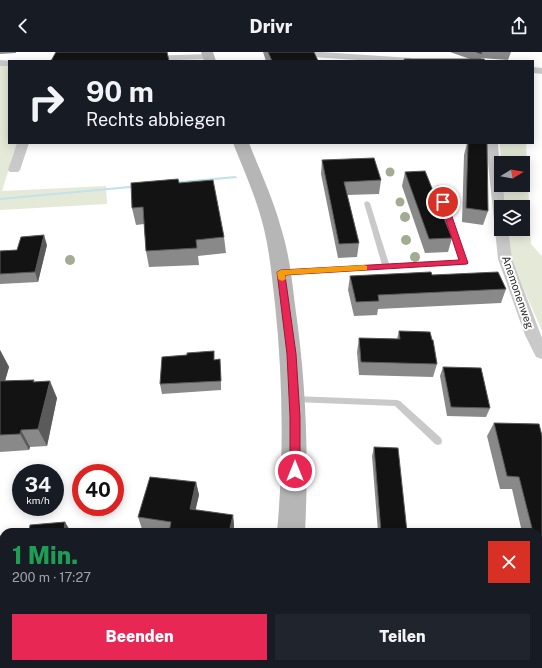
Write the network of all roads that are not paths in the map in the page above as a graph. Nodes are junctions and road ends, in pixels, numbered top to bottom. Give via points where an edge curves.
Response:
1 (284, 52) edge
2 (377, 56) edge
3 (209, 57) edge
4 (138, 59) edge
5 (358, 59) edge
6 (403, 60) edge
7 (23, 144) edge
8 (241, 144) edge
9 (492, 144) edge
10 (14, 170) dead end
11 (438, 187) dead end
12 (498, 200) edge
13 (367, 203) dead end
14 (502, 236) edge
15 (386, 267) junction
16 (281, 272) junction
17 (542, 353) edge
18 (294, 399) junction
19 (438, 441) dead end
20 (291, 528) edge

1 - 5 street
2 - 5 street
2 - 6 street
3 - 4 street
7 - 10 street
8 - 16 street via 270,220
9 - 12 street, Anemonenweg
11 - 15 lane via 464,263
13 - 15 lane
14 - 17 street, Anemonenweg via 505,259
15 - 16 lane
16 - 18 street via 292,354
18 - 19 lane via 397,402
18 - 20 street via 295,485

